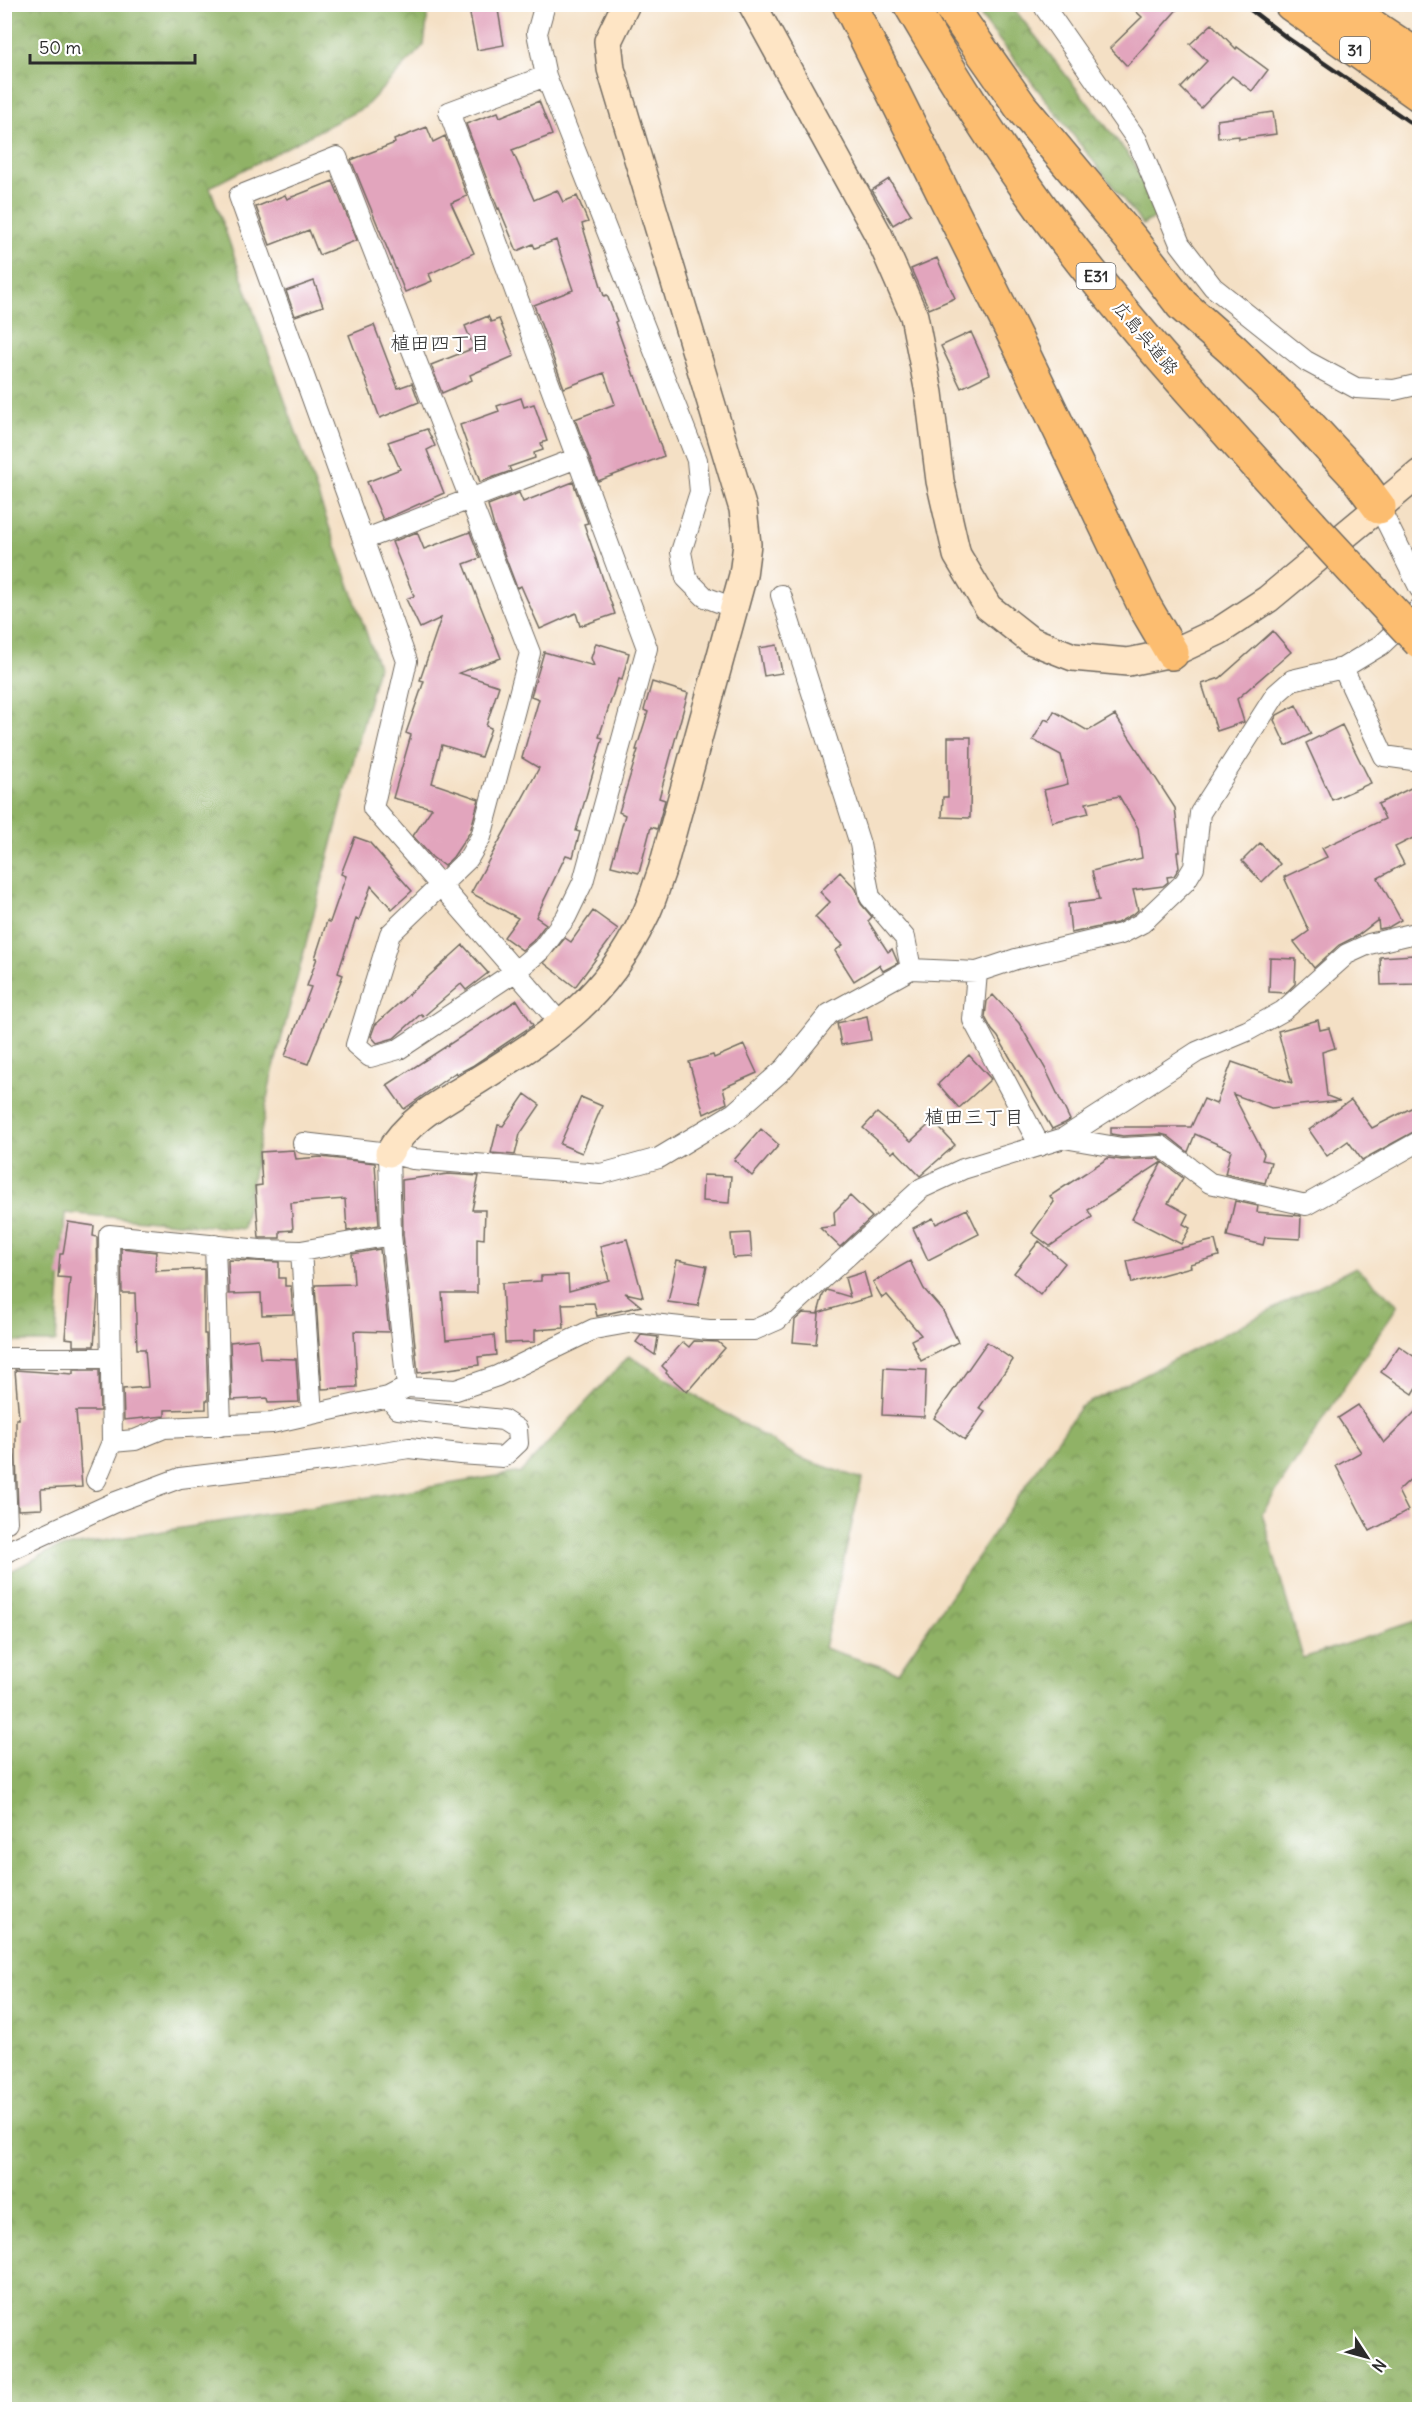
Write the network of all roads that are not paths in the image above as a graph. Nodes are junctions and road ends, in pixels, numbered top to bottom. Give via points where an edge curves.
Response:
1 (545, 4) edge
2 (626, 4) edge
3 (752, 4) edge
4 (849, 4) edge
5 (910, 4) edge
6 (949, 4) edge
7 (1291, 4) edge
8 (1339, 4) edge
9 (1045, 8) dead end
10 (1419, 58) edge
11 (546, 76) junction
12 (1419, 94) edge
13 (1419, 384) edge
14 (577, 458) junction
15 (1419, 473) edge
16 (470, 499) junction
17 (1379, 507) junction
18 (363, 540) junction
19 (1419, 589) edge
20 (781, 595) dead end
21 (734, 608) junction
22 (1419, 608) edge
23 (1419, 642) edge
24 (1172, 653) junction
25 (1343, 668) junction
26 (1419, 761) edge
27 (441, 886) junction
28 (1419, 932) edge
29 (911, 969) junction
30 (516, 971) junction
31 (977, 972) junction
32 (562, 1025) junction
33 (1064, 1138) junction
34 (1419, 1141) edge
35 (303, 1143) dead end
36 (1040, 1146) junction
37 (389, 1153) junction
38 (392, 1235) junction
39 (214, 1245) junction
40 (301, 1251) junction
41 (4, 1358) edge
42 (111, 1358) junction
43 (407, 1387) junction
44 (388, 1397) junction
45 (312, 1414) junction
46 (221, 1426) junction
47 (112, 1442) junction
48 (4, 1459) edge
49 (96, 1480) dead end
50 (7, 1522) dead end
51 (4, 1553) edge

1 - 11 street via 537,33
2 - 21 street via 608,41 611,69 743,509 747,544
3 - 24 street via 878,234 914,316 940,481 957,555 988,607 1030,640 1073,657 1128,662
4 - 24 highway via 1145,607
5 - 23 highway, 広島呉道路 / E31, bridge via 953,77 1057,228 1152,347
6 - 17 highway via 1021,107 1182,305 1303,419
7 - 12 highway, 31
8 - 10 highway, 31
9 - 13 street via 1137,140 1180,244 1213,287 1306,361 1356,388 1394,390
11 - 14 street via 449,112
11 - 21 street via 697,460 700,492 681,552 686,578 705,597
14 - 16 street
14 - 30 street via 647,648 583,882 566,916 542,949
15 - 17 street
16 - 18 street
16 - 18 street via 337,157 239,196
16 - 27 street via 530,653 481,837 468,859
17 - 19 street
17 - 24 street via 1268,599 1219,631
18 - 27 street via 407,661 373,808
20 - 29 street via 860,844 870,897 905,938
21 - 32 street via 662,870 645,917 600,990
22 - 25 street via 1381,645
25 - 26 street via 1384,756
25 - 31 street via 1292,680 1276,694 1200,813 1194,867 1185,882 1142,923 1121,934
27 - 30 street
27 - 30 street via 390,933 356,1046 370,1057 399,1049
28 - 33 street via 1369,944 1347,954 1283,1011 1197,1052
29 - 31 street
29 - 37 street via 829,1014 785,1068 734,1113 659,1158 601,1174 412,1159
30 - 32 street
31 - 36 street via 973,1020
32 - 37 street via 418,1118
33 - 34 street via 1122,1149 1161,1146 1210,1183 1306,1205
33 - 36 street
35 - 37 street
36 - 43 street via 963,1169 922,1188 777,1320 754,1330 634,1322 594,1329 497,1376 456,1390
37 - 38 street
38 - 40 street
38 - 43 street
39 - 40 street
39 - 42 street via 109,1235
39 - 46 street
40 - 45 street
41 - 42 street
42 - 47 street
43 - 44 street
44 - 45 street
44 - 51 street via 398,1409 503,1420 517,1429 518,1443 503,1456 409,1448 180,1478 113,1503
45 - 46 street via 272,1423
46 - 47 street via 164,1428 135,1440
47 - 49 street
48 - 50 street

